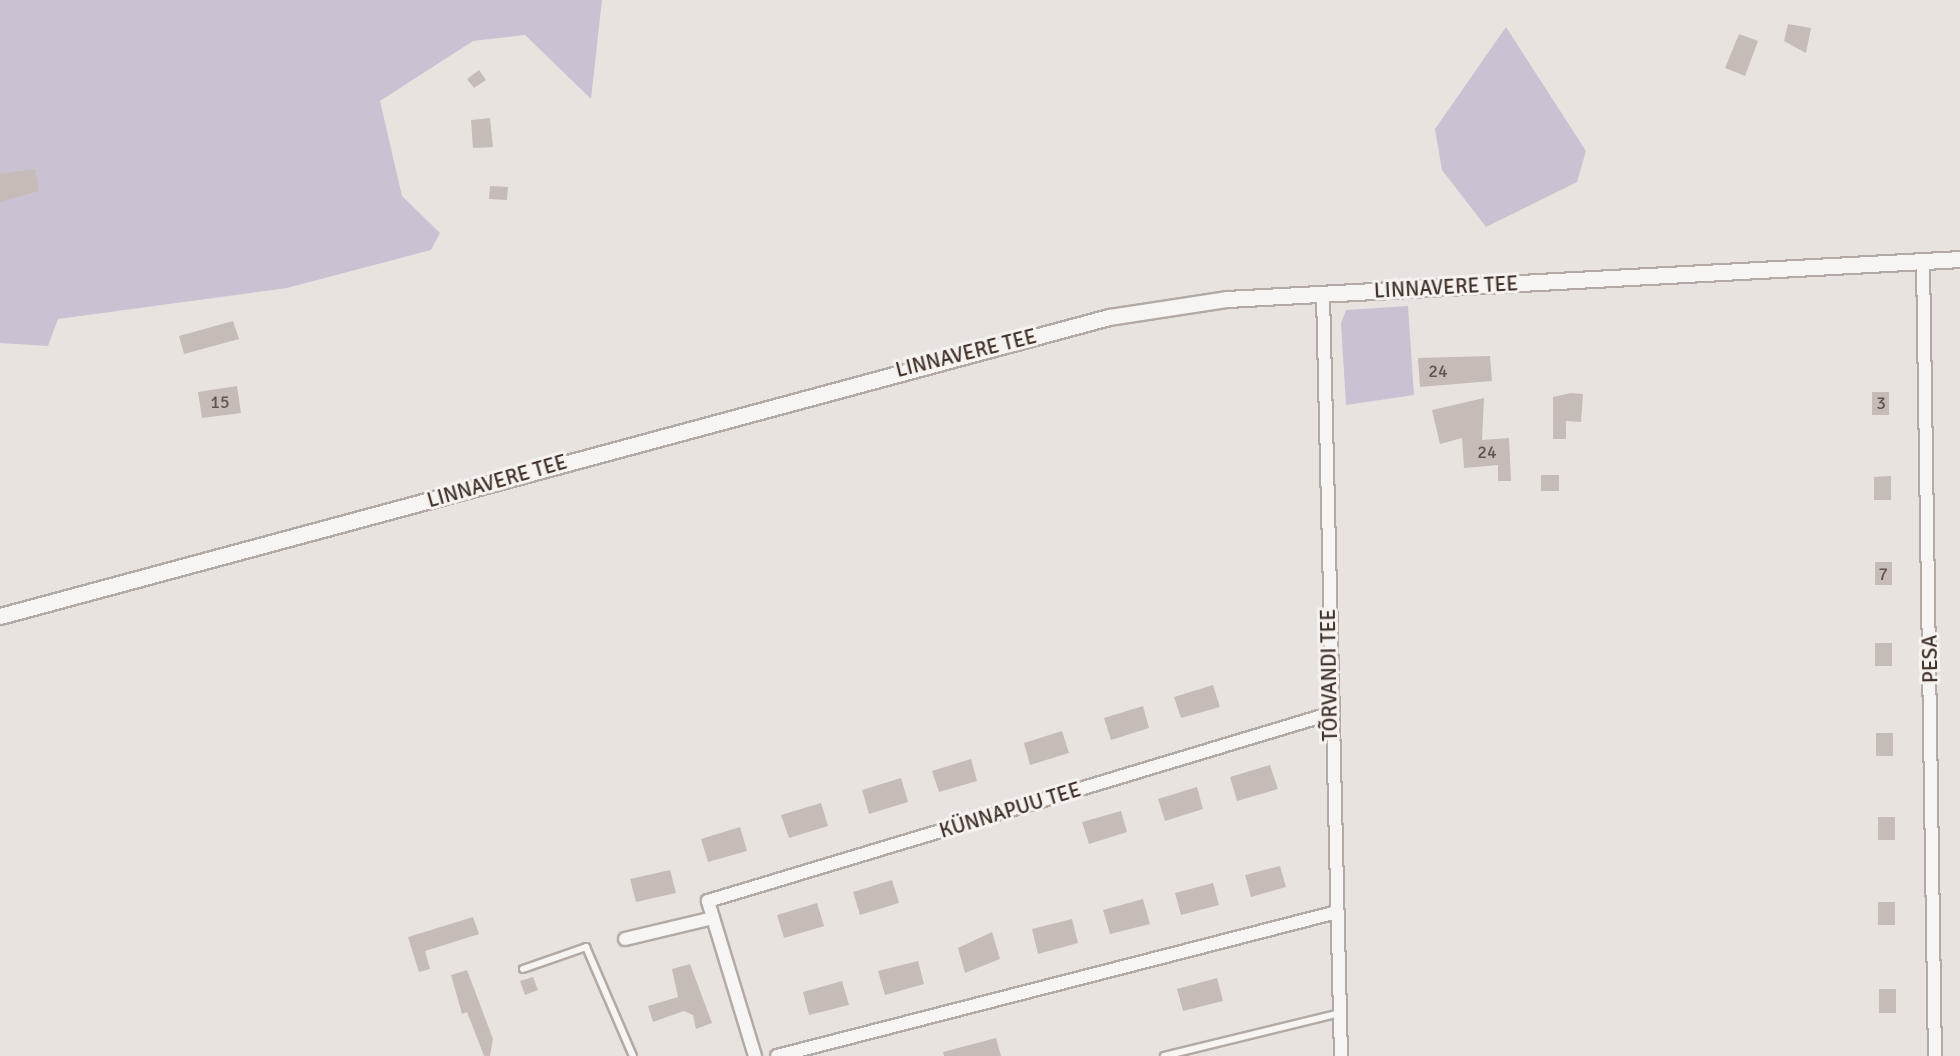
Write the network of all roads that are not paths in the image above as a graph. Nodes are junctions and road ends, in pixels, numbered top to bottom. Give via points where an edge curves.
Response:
1 (1960, 259) edge
2 (1923, 261) junction
3 (1323, 294) junction
4 (0, 616) edge
5 (1329, 714) junction
6 (1337, 912) junction
7 (713, 918) junction
8 (625, 939) dead end
9 (523, 969) dead end
10 (1341, 1013) junction
11 (633, 1056) edge
12 (755, 1056) edge
13 (777, 1056) edge
14 (1164, 1056) edge
15 (1341, 1056) edge
16 (1935, 1056) edge

1 - 2 street, LINNAVERE TEE
2 - 3 street, LINNAVERE TEE
2 - 16 street, PESA
3 - 4 street, LINNAVERE TEE via 1227,299 1109,317 984,347
3 - 5 street, TÕRVANDI TEE
5 - 6 street, TÕRVANDI TEE
5 - 7 street, KÜNNAPUU TEE via 708,901
6 - 10 street, TÕRVANDI TEE
6 - 13 street
7 - 8 street
7 - 12 street
9 - 11 lane via 586,947
10 - 14 lane
10 - 15 street, TÕRVANDI TEE

